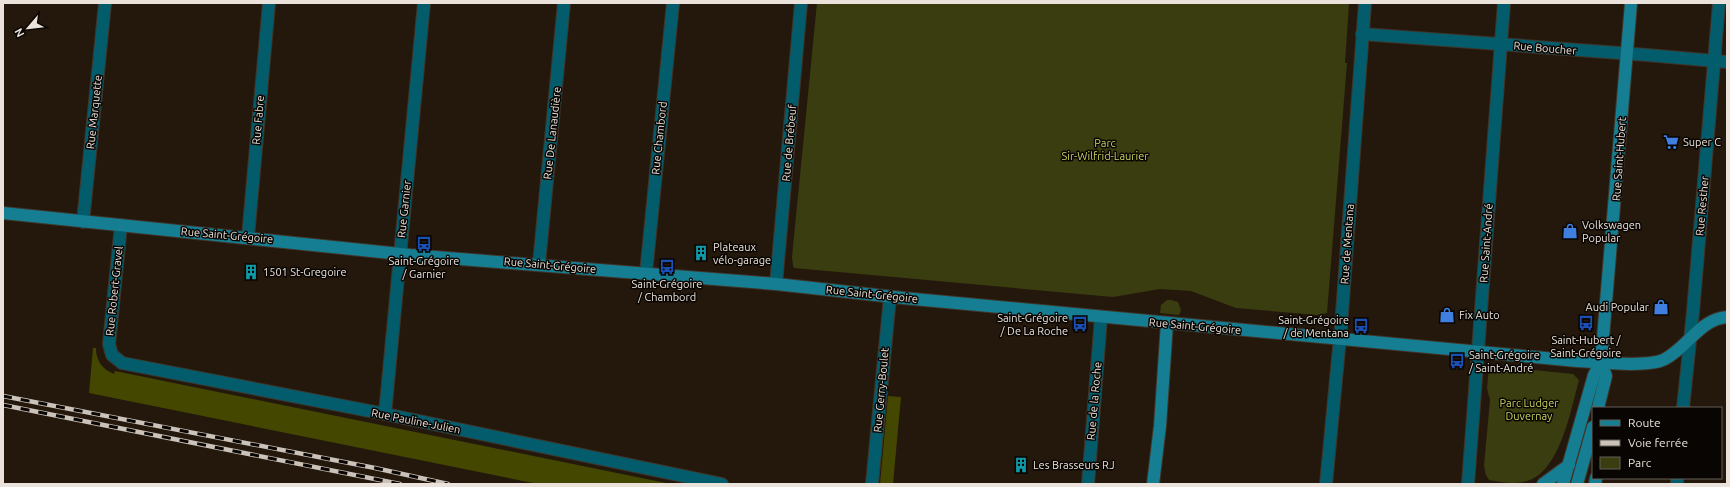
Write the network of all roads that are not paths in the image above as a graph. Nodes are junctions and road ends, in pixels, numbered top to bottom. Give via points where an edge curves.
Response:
1 (105, 3) edge
2 (269, 3) edge
3 (424, 3) edge
4 (564, 3) edge
5 (673, 3) edge
6 (802, 3) edge
7 (1364, 3) edge
8 (1504, 3) edge
9 (1630, 3) edge
10 (1719, 3) edge
11 (1362, 34) junction
12 (1501, 44) junction
13 (1627, 54) junction
14 (1714, 61) junction
15 (1727, 62) edge
16 (3, 213) edge
17 (83, 222) junction
18 (121, 225) junction
19 (248, 237) junction
20 (399, 253) junction
21 (539, 264) junction
22 (646, 273) junction
23 (776, 284) junction
24 (890, 297) junction
25 (1727, 316) edge
26 (1101, 317) junction
27 (1167, 323) junction
28 (1691, 339) junction
29 (1339, 340) junction
30 (1478, 352) junction
31 (112, 355) joint
32 (1601, 362) junction
33 (1598, 407) edge
34 (1683, 407) edge
35 (385, 414) junction
36 (1592, 434) edge
37 (1569, 465) junction
38 (722, 484) edge
39 (872, 484) edge
40 (1088, 484) edge
41 (1152, 484) edge
42 (1326, 484) edge
43 (1468, 484) edge
44 (1543, 484) edge
45 (1563, 484) edge
46 (1577, 484) edge

1 - 17 street, Rue Marquette
2 - 19 street, Rue Fabre
3 - 20 street, Rue Garnier
4 - 21 street, Rue De Lanaudière
5 - 22 street, Rue Chambord
6 - 23 street, Rue de Brébeuf
7 - 11 street, Rue de Mentana
8 - 12 street, Rue Saint-André
9 - 13 street, Rue Saint-Hubert
10 - 14 street, Rue Resther
11 - 12 street, Rue Boucher
11 - 29 street, Rue de Mentana
12 - 13 street, Rue Boucher
12 - 30 street, Rue Saint-André
13 - 14 street, Rue Boucher
13 - 32 street, Rue Saint-Hubert
14 - 15 street, Rue Boucher
14 - 28 street, Rue Resther
16 - 17 street, Rue Saint-Grégoire
17 - 18 street, Rue Saint-Grégoire
18 - 19 street, Rue Saint-Grégoire
18 - 31 street, Rue Robert-Gravel via 109,344
19 - 20 street, Rue Saint-Grégoire
20 - 21 street, Rue Saint-Grégoire
20 - 35 street, Rue Garnier
21 - 22 street, Rue Saint-Grégoire
22 - 23 street, Rue Saint-Grégoire
23 - 24 street, Rue Saint-Grégoire
24 - 26 street, Rue Saint-Grégoire
24 - 39 street, Rue Gerry-Boulet
25 - 28 street, Rue Saint-Grégoire via 1708,322
26 - 27 street, Rue Saint-Grégoire
26 - 40 street, Rue de la Roche
27 - 29 street, Rue Saint-Grégoire
27 - 41 street via 1160,426
28 - 32 street, Rue Saint-Grégoire via 1658,362
28 - 34 street, Rue Resther
29 - 30 street, Rue Saint-Grégoire
29 - 42 street, Rue de Mentana
30 - 32 street, Rue Saint-Grégoire
30 - 43 street, Rue Saint-André
31 - 35 street, Rue Pauline-Julien via 122,364
32 - 33 street, Rue Saint-Hubert via 1606,376
32 - 37 street, Rue Saint-Hubert via 1594,375
35 - 38 street, Rue Pauline-Julien
36 - 46 street
37 - 44 street
37 - 45 street, Rue Saint-Hubert

